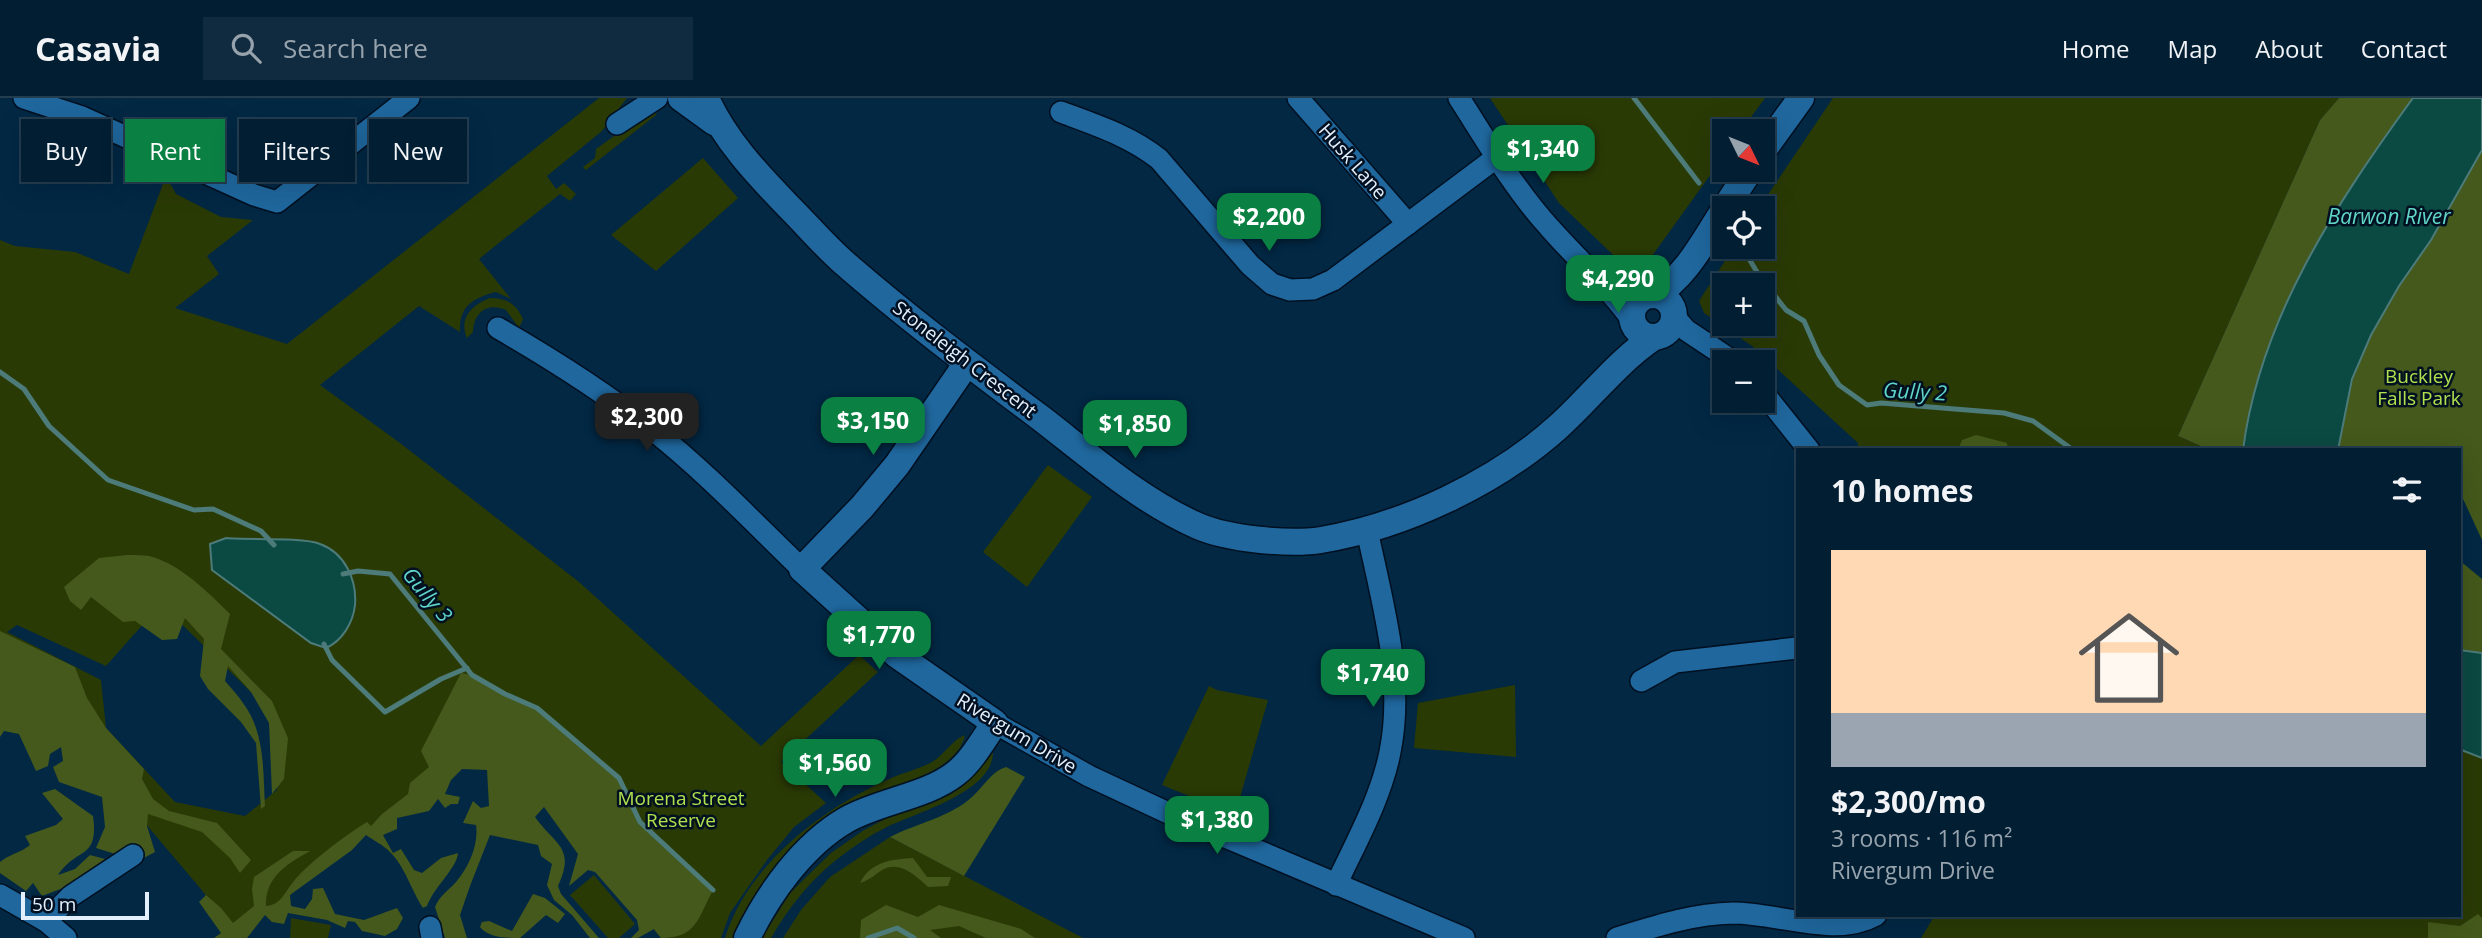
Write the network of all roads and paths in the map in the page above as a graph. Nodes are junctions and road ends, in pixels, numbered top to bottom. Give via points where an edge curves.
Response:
1 (24, 98) edge
2 (409, 98) edge
3 (635, 98) edge
4 (657, 98) edge
5 (681, 98) edge
6 (706, 98) edge
7 (1298, 98) edge
8 (1459, 98) edge
9 (1801, 98) edge
10 (86, 107) edge
11 (1062, 112) dead end
12 (721, 128) junction
13 (1775, 134) edge
14 (1497, 157) junction
15 (1408, 224) junction
16 (1712, 227) edge
17 (1654, 317) junction
18 (498, 328) dead end
19 (1716, 350) edge
20 (967, 363) junction
21 (1775, 407) edge
22 (1807, 448) edge
23 (1367, 530) junction
24 (802, 569) junction
25 (1796, 648) edge
26 (1642, 681) dead end
27 (995, 723) junction
28 (132, 855) dead end
29 (1336, 885) junction
30 (0, 895) edge
31 (1872, 917) edge
32 (46, 921) junction
33 (66, 938) edge
34 (747, 938) edge
35 (1464, 938) edge
36 (1617, 938) edge

1 - 10 street
2 - 10 street via 277,202 254,195
3 - 4 street via 617,124
5 - 12 street, Stoneleigh Crescent
6 - 12 street, Stoneleigh Crescent
7 - 15 street, Husk Lane
8 - 14 street
9 - 13 street
11 - 15 street via 1145,148 1250,265 1272,284 1290,290 1313,289 1333,280
12 - 20 street, Stoneleigh Crescent via 766,184 840,259
14 - 15 street
14 - 17 street via 1547,226 1608,288
16 - 17 street via 1669,286
17 - 19 street
17 - 23 street, Stoneleigh Crescent via 1615,369 1559,427 1506,467
18 - 24 street, Rivergum Drive via 574,374 655,432
20 - 23 street, Stoneleigh Crescent via 1128,484 1201,527 1255,540 1317,541
20 - 24 street via 897,465
21 - 22 street
23 - 29 street via 1395,668 1394,731 1380,788
24 - 27 street, Rivergum Drive via 897,655
25 - 26 street via 1675,662
27 - 29 street, Rivergum Drive via 1089,776
27 - 34 street via 954,775 846,821 810,849 766,902
28 - 32 street via 71,896
29 - 35 street, Rivergum Drive
30 - 32 street
31 - 36 street via 1853,926 1735,913 1704,915
32 - 33 street

